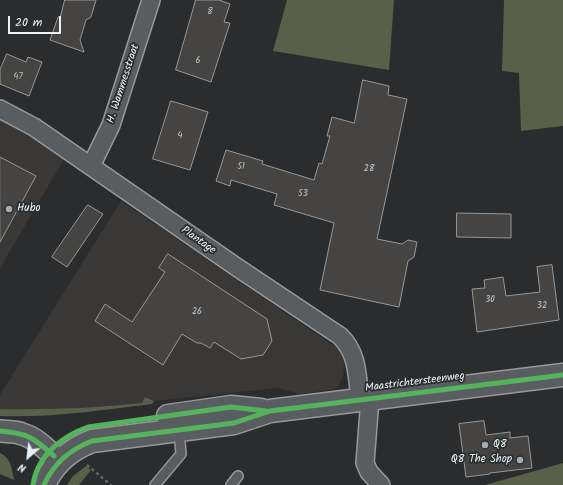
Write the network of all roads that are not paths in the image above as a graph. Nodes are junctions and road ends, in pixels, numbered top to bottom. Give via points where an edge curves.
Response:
1 (151, 0) edge
2 (0, 109) edge
3 (92, 166) junction
4 (563, 375) edge
5 (365, 399) junction
6 (178, 422) junction
7 (0, 431) edge
8 (54, 457) junction
9 (238, 476) dead end
10 (33, 485) edge
11 (44, 485) edge
12 (155, 485) edge
13 (231, 485) edge
14 (381, 485) edge

1 - 3 street, H. Wammesstraat via 111,125
2 - 3 street, Plantage via 34,127
3 - 5 street, Plantage via 340,336 354,357
4 - 5 main road, Maastrichtersteenweg
5 - 6 main road, Maastrichtersteenweg via 270,411 234,423
5 - 14 street, Maastrichtersteenweg via 365,462 369,472
6 - 8 main road, Maastrichtersteenweg via 92,441
6 - 12 lane via 181,454
7 - 8 street via 27,436 38,442
8 - 10 main road via 39,467
8 - 11 main road
9 - 13 lane

